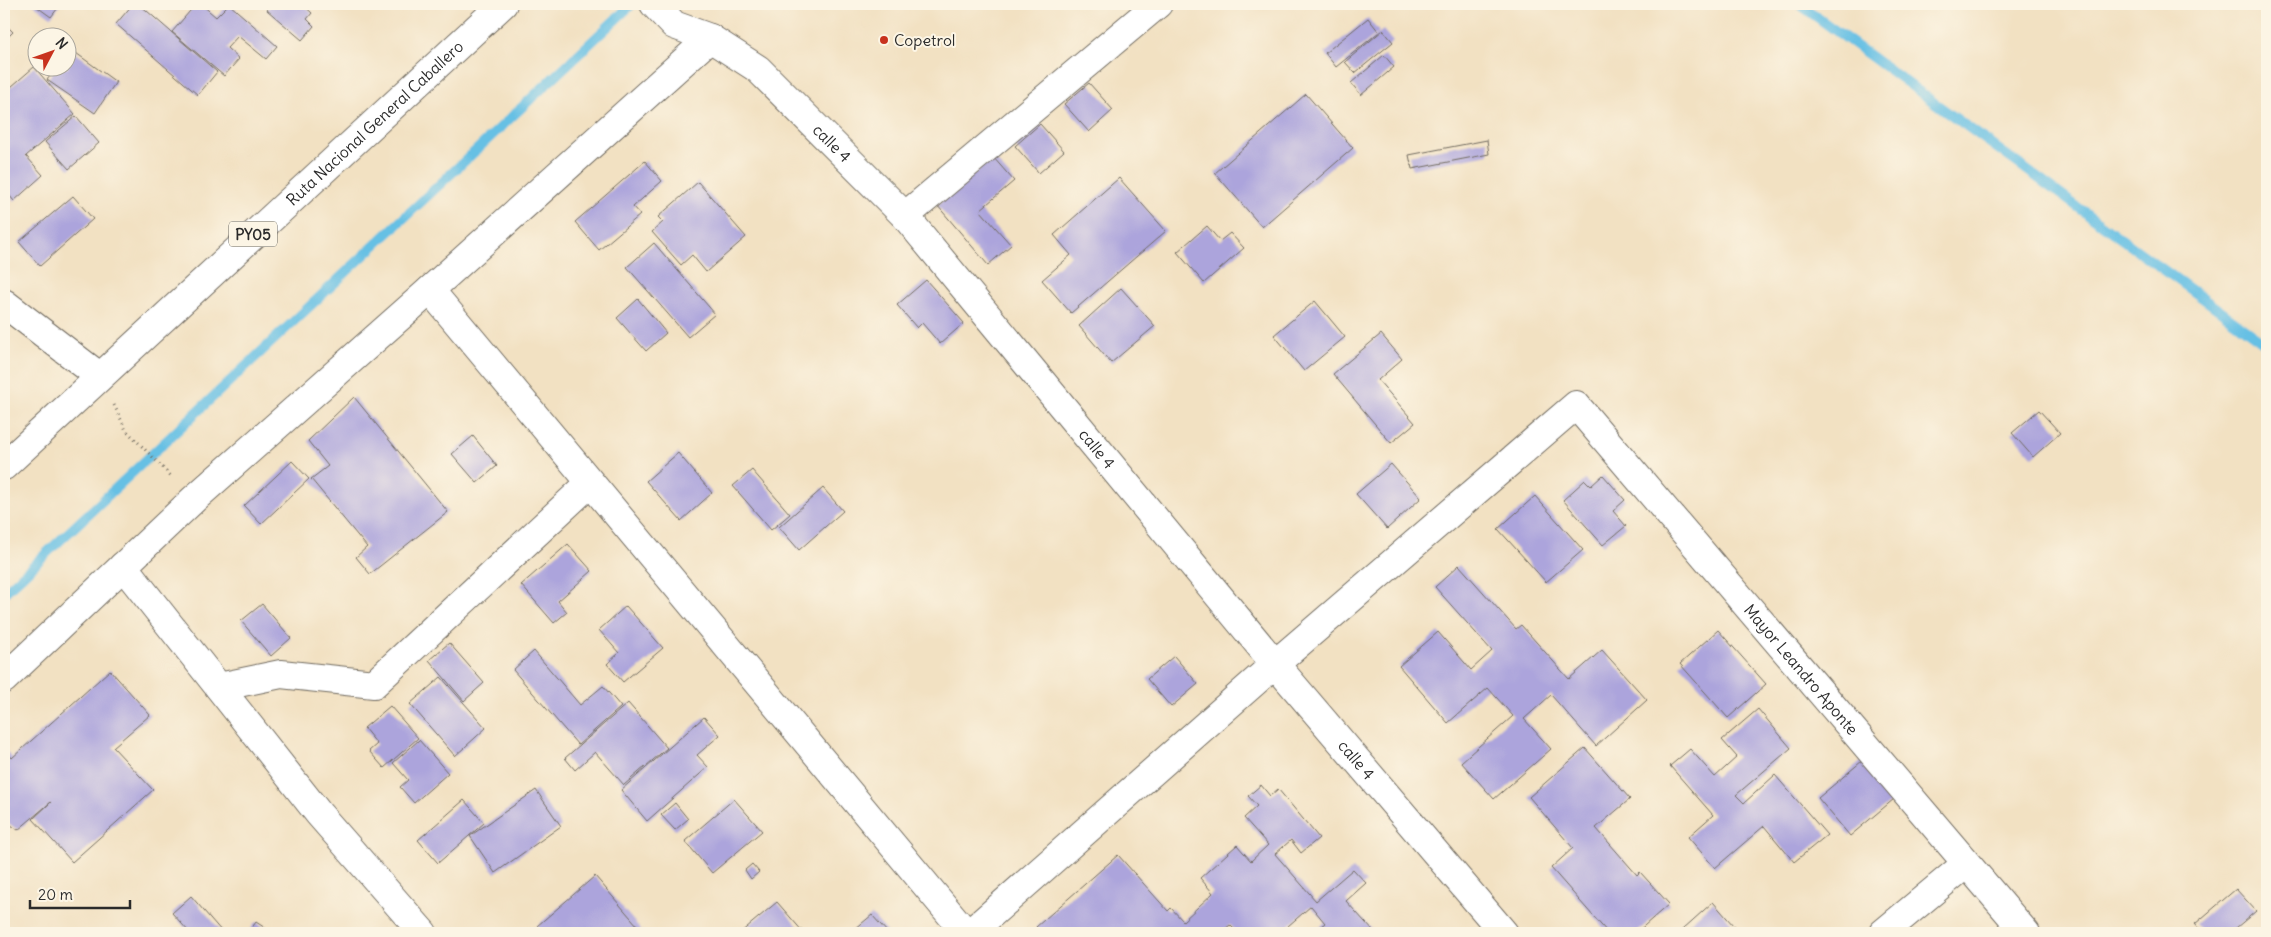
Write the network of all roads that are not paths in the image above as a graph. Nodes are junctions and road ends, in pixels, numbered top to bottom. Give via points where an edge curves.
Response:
1 (503, 4) edge
2 (654, 4) edge
3 (1158, 4) edge
4 (710, 38) junction
5 (905, 216) junction
6 (430, 290) junction
7 (4, 303) edge
8 (100, 376) junction
9 (4, 466) edge
10 (590, 483) junction
11 (123, 566) junction
12 (1275, 664) junction
13 (4, 679) edge
14 (219, 687) junction
15 (1966, 864) junction
16 (423, 933) edge
17 (966, 933) edge
18 (970, 933) edge
19 (1504, 933) edge
20 (1883, 933) edge
21 (2026, 933) edge

1 - 8 main road, Ruta Nacional General Caballero / PY05
2 - 4 main road, calle 4 via 674,25
3 - 5 main road
4 - 5 main road, calle 4 via 758,69
4 - 6 main road
5 - 12 main road, calle 4
6 - 10 main road
6 - 11 main road
7 - 8 main road
8 - 9 main road, Ruta Nacional General Caballero / PY05
10 - 14 main road via 374,684 281,674
10 - 17 main road
11 - 13 main road
11 - 14 main road
12 - 15 main road, Mayor Leandro Aponte via 1576,405
12 - 18 main road
12 - 19 main road, calle 4
14 - 16 main road via 319,814
15 - 20 main road
15 - 21 main road, Mayor Leandro Aponte

